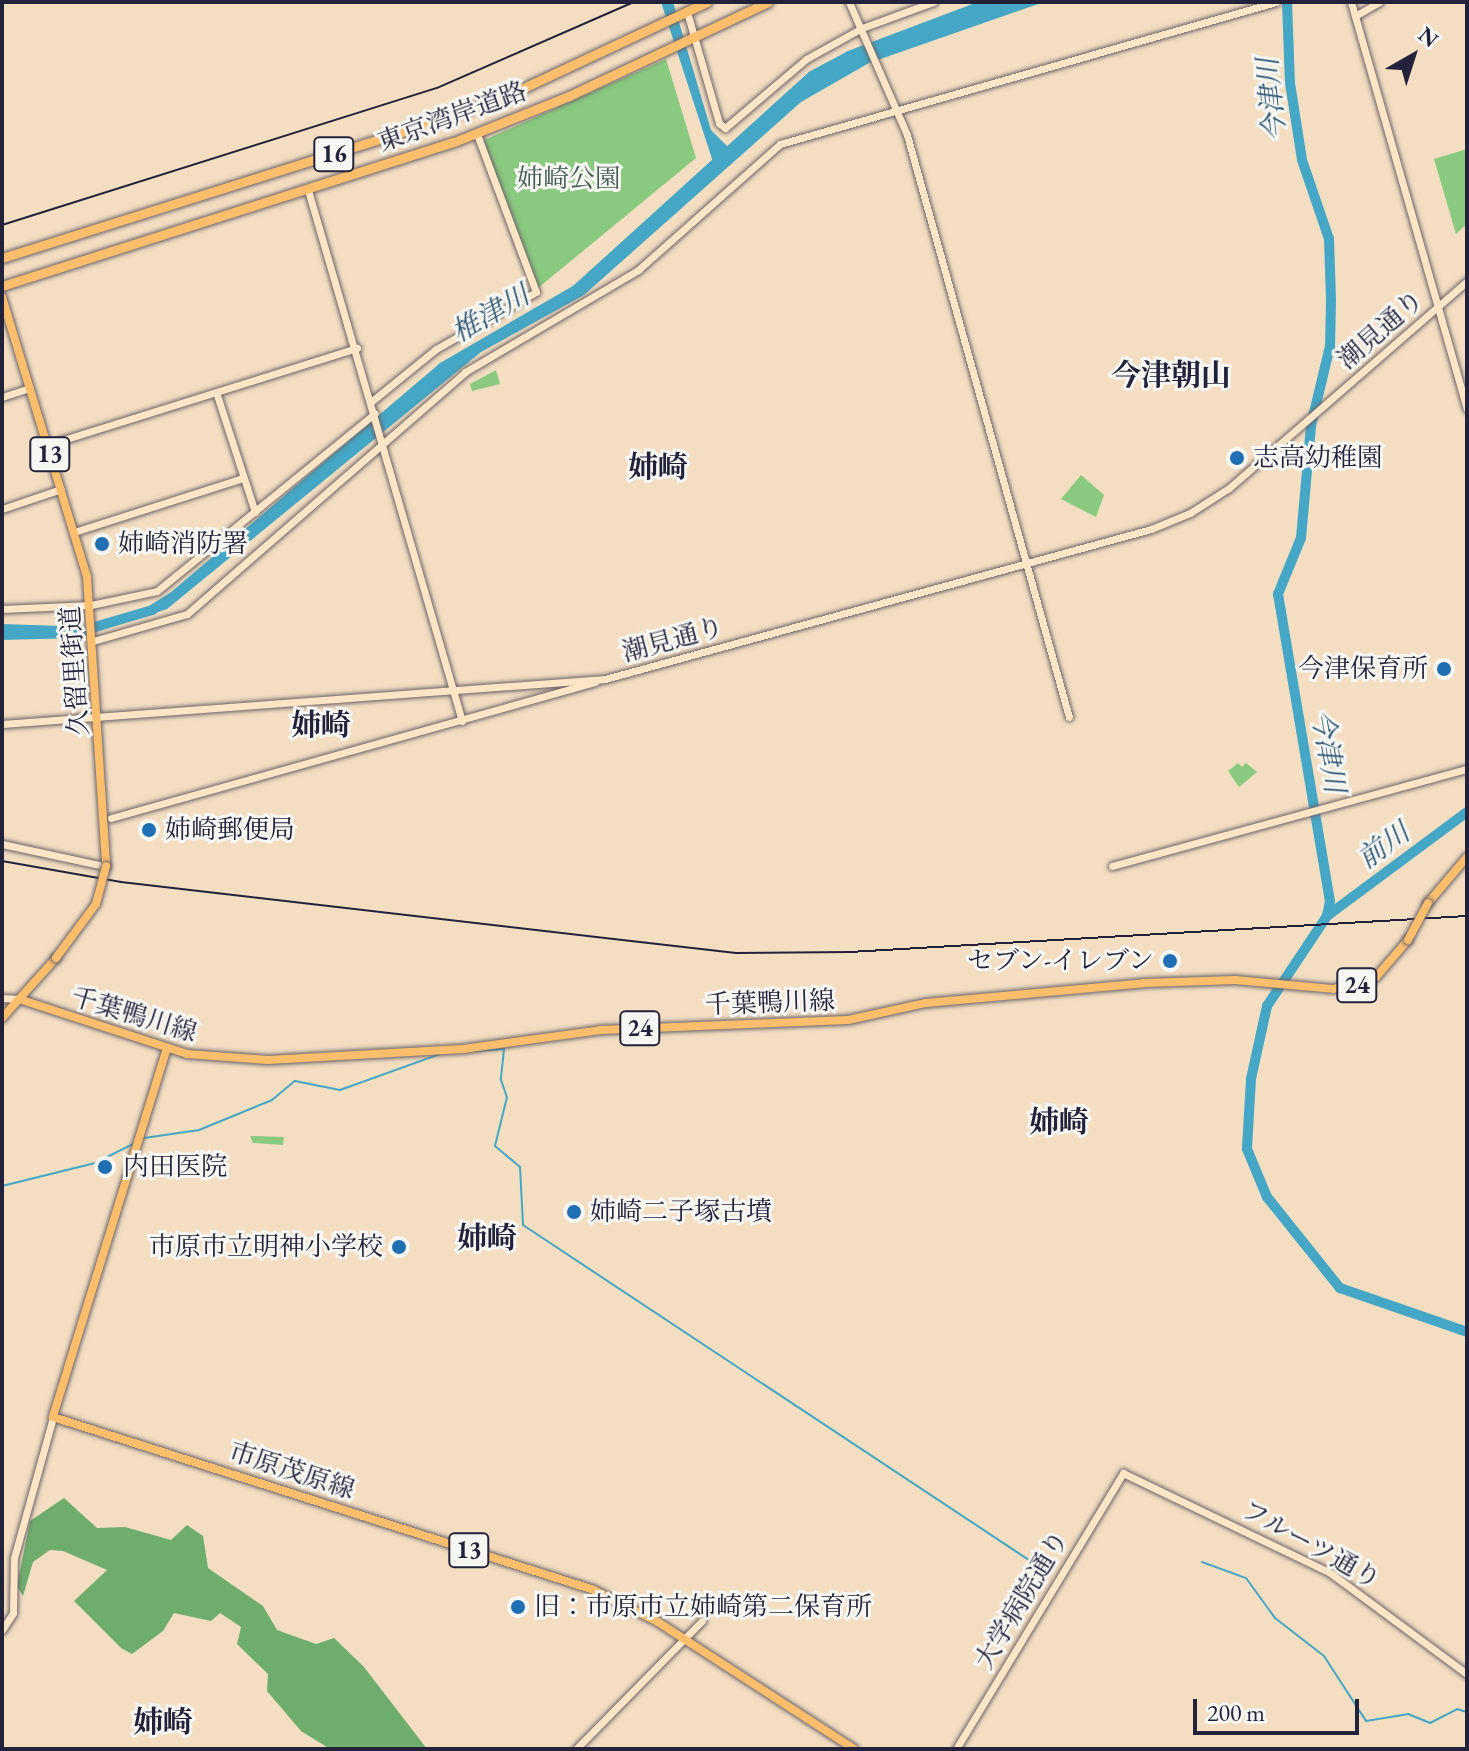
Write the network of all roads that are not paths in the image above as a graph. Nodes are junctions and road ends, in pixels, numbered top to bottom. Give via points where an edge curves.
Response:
1 (707, 2) edge
2 (768, 2) edge
3 (849, 2) edge
4 (933, 2) edge
5 (1276, 2) edge
6 (1351, 2) edge
7 (1379, 2) edge
8 (687, 12) junction
9 (1355, 16) junction
10 (862, 28) junction
11 (695, 37) junction
12 (898, 108) junction
13 (477, 134) junction
14 (308, 190) junction
15 (2, 258) edge
16 (1467, 281) edge
17 (2, 286) edge
18 (2, 297) edge
19 (1437, 307) junction
20 (357, 348) junction
21 (30, 388) junction
22 (217, 395) junction
23 (2, 397) edge
24 (372, 401) junction
25 (1467, 409) edge
26 (376, 416) junction
27 (383, 440) junction
28 (47, 445) junction
29 (243, 478) junction
30 (61, 489) junction
31 (2, 509) edge
32 (255, 512) junction
33 (74, 532) junction
34 (1026, 564) junction
35 (2, 609) edge
36 (91, 609) junction
37 (93, 639) junction
38 (605, 679) junction
39 (452, 689) junction
40 (99, 716) junction
41 (1069, 717) dead end
42 (462, 721) junction
43 (2, 724) edge
44 (1467, 769) edge
45 (111, 818) dead end
46 (2, 844) edge
47 (1467, 857) edge
48 (99, 865) dead end
49 (1112, 866) dead end
50 (2, 998) edge
51 (19, 999) junction
52 (2, 1018) edge
53 (167, 1048) junction
54 (53, 1417) junction
55 (1123, 1473) joint
56 (702, 1621) dead end
57 (2, 1630) edge
58 (683, 1638) junction
59 (1467, 1674) edge
60 (576, 1749) edge
61 (854, 1749) edge
62 (956, 1749) edge

1 - 8 highway, 東京湾岸道路 / 16
2 - 11 highway, 東京湾岸道路 / 16
3 - 10 street
4 - 10 street
5 - 12 street
6 - 9 street
7 - 9 street
8 - 11 street
8 - 15 highway, 東京湾岸道路 / 16 via 445,118
9 - 19 street
10 - 11 street via 783,75 725,128 719,123
10 - 12 street
11 - 13 highway, 東京湾岸道路 / 16
12 - 27 street via 780,144 638,270 465,372
12 - 34 street
13 - 14 highway, 東京湾岸道路 / 16
13 - 24 street via 536,292 436,349
14 - 17 highway, 東京湾岸道路 / 16
14 - 20 street
16 - 19 street, 潮見通り
18 - 21 main road, 久留里街道 / 13
19 - 25 street
19 - 34 street, 潮見通り via 1229,488 1190,513
20 - 22 street
20 - 24 street
21 - 23 street
21 - 28 main road, 久留里街道 / 13
22 - 28 street
22 - 29 street
24 - 26 street
26 - 27 street
26 - 32 street
27 - 37 street via 187,614
27 - 39 street
28 - 30 main road, 久留里街道 / 13
29 - 32 street
29 - 33 street
30 - 31 street
30 - 33 main road, 久留里街道 / 13
32 - 36 street via 157,591
33 - 36 main road, 久留里街道 / 13
34 - 38 street, 潮見通り
34 - 41 street
35 - 36 street
36 - 37 main road, 久留里街道 / 13
37 - 40 main road, 久留里街道 / 13
38 - 39 street, 潮見通り
38 - 42 street
39 - 40 street, 潮見通り
39 - 42 street
40 - 43 street, 潮見通り
40 - 51 main road, 久留里街道 / 13, bridge via 103,882 86,922
42 - 45 street
44 - 49 street
46 - 48 street
47 - 53 main road, 千葉鴨川線 / 24, bridge via 1428,903 1385,970 1366,982 1333,989 1217,979 1102,986 926,1003 848,1020 593,1030 463,1049 255,1060
50 - 51 street
51 - 52 main road, 久留里街道
51 - 53 main road, 千葉鴨川線 / 24
53 - 54 main road
54 - 57 street via 20,1531 13,1613
54 - 58 main road, 市原茂原線 / 13 via 594,1590
55 - 59 street, フルーツ通り via 1329,1572
55 - 62 street, 大学病院通り
56 - 58 street
58 - 60 street
58 - 61 main road, 市原茂原線 / 13

